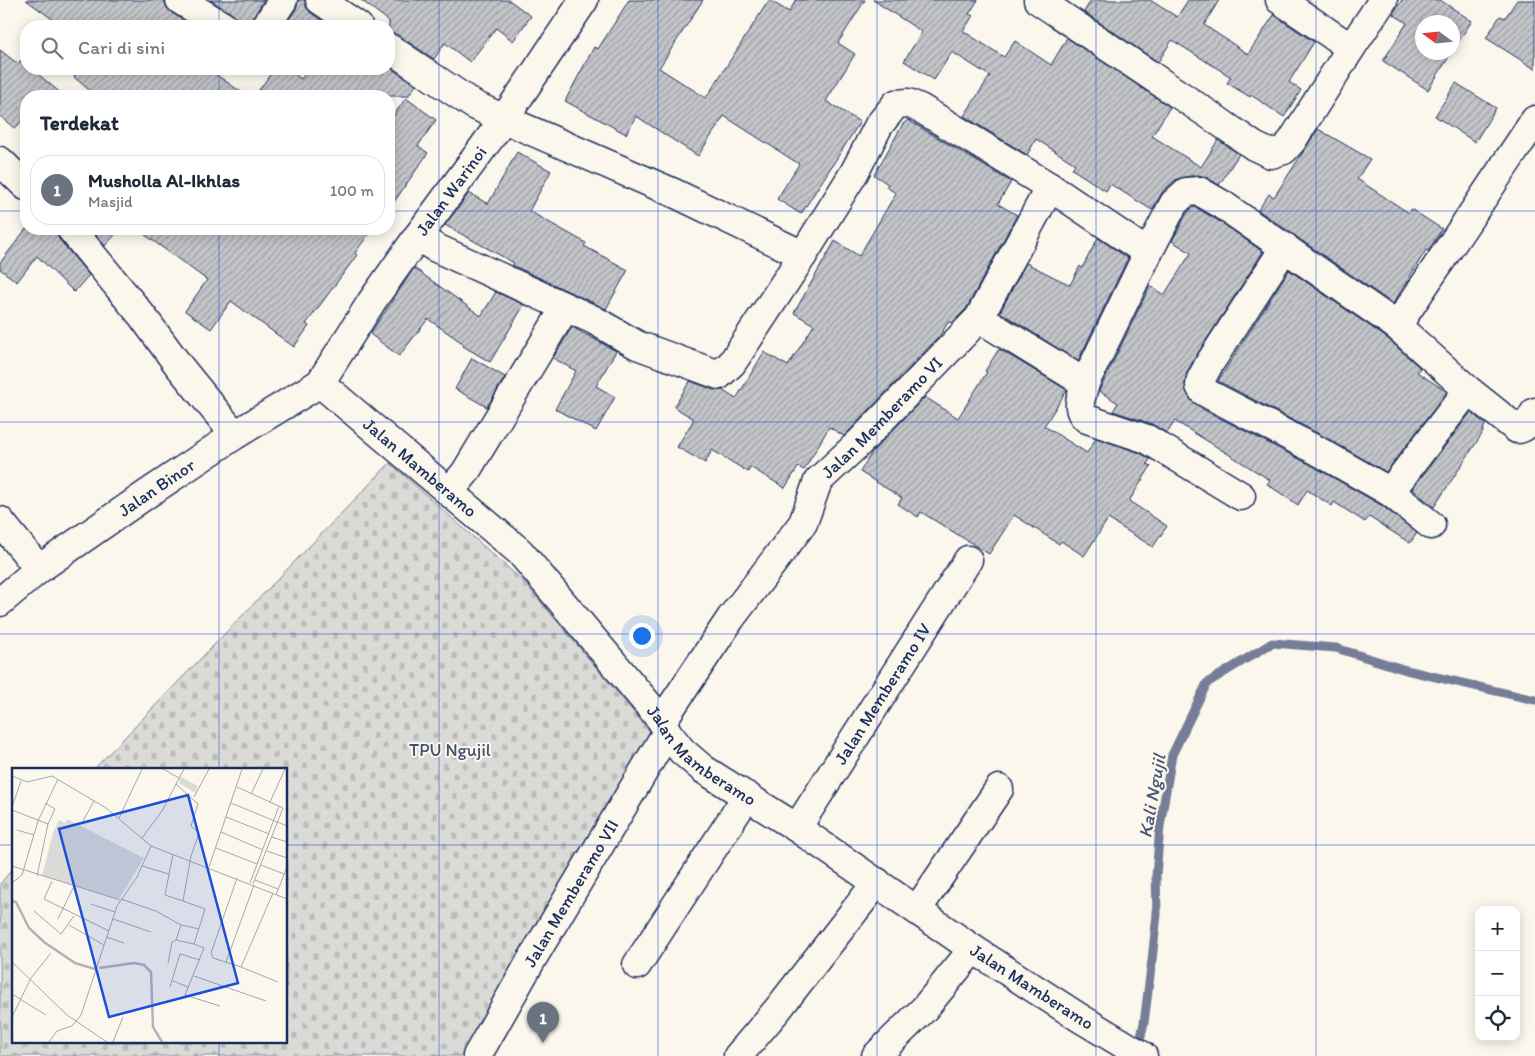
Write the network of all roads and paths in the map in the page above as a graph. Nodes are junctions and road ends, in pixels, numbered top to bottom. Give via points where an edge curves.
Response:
1 (180, 0) edge
2 (283, 0) edge
3 (320, 0) edge
4 (584, 0) edge
5 (1038, 0) edge
6 (1280, 0) edge
7 (1383, 0) edge
8 (214, 20) edge
9 (270, 20) edge
10 (349, 20) edge
11 (1351, 48) junction
12 (395, 52) edge
13 (504, 119) junction
14 (1535, 120) edge
15 (0, 161) edge
16 (20, 180) edge
17 (1050, 187) junction
18 (75, 235) edge
19 (418, 236) junction
20 (1285, 247) junction
21 (1148, 254) junction
22 (803, 255) junction
23 (565, 308) junction
24 (979, 318) junction
25 (1397, 326) junction
26 (320, 383) junction
27 (1085, 383) junction
28 (1468, 390) junction
29 (1535, 412) edge
30 (235, 435) junction
31 (449, 492) junction
32 (1390, 492) junction
33 (1241, 496) dead end
34 (0, 521) edge
35 (1432, 525) dead end
36 (968, 560) dead end
37 (39, 570) junction
38 (0, 602) edge
39 (664, 726) junction
40 (999, 789) dead end
41 (747, 796) junction
42 (797, 828) junction
43 (877, 882) junction
44 (917, 910) junction
45 (973, 949) junction
46 (637, 965) dead end
47 (477, 1056) edge
48 (738, 1056) edge
49 (876, 1056) edge
50 (1143, 1056) edge

1 - 8 street
2 - 9 street
3 - 10 street
4 - 13 street, Jalan Warinoi
5 - 11 street via 1254,146 1271,154 1284,150 1292,141
6 - 11 street
7 - 11 street
12 - 13 street via 474,105
13 - 19 street, Jalan Warinoi
13 - 22 street via 674,193
14 - 25 street
15 - 16 street
17 - 21 street
17 - 22 street via 920,108 908,103 896,104 879,124 854,173
17 - 24 street, Jalan Memberamo VI
18 - 30 street
19 - 23 street via 434,247
19 - 26 street, Jalan Warinoi
20 - 21 street via 1200,191 1186,192 1174,203
20 - 25 street
20 - 32 street via 1209,364 1200,386 1212,396 1318,450
21 - 27 street
22 - 23 street via 732,363 719,375 637,345 594,320
23 - 31 street via 465,473
24 - 27 street
24 - 39 street, Jalan Memberamo VI via 818,482 803,523 731,618
25 - 28 street
26 - 30 street, Jalan Binor
26 - 31 street, Jalan Mamberamo
27 - 33 street via 1079,409 1087,419 1147,439
28 - 29 street via 1517,429 1525,427
28 - 32 street
30 - 37 street, Jalan Binor
31 - 39 street, Jalan Mamberamo via 520,552
32 - 35 street
34 - 37 street
36 - 42 street, Jalan Memberamo IV
37 - 38 street, Jalan Binor
39 - 41 street, Jalan Mamberamo via 682,751 703,769
39 - 47 street, Jalan Memberamo VII
40 - 44 street
41 - 42 street, Jalan Mamberamo
41 - 46 street
42 - 43 street, Jalan Mamberamo
43 - 44 street, Jalan Mamberamo
43 - 48 street
44 - 45 street, Jalan Mamberamo
45 - 49 street via 924,1009
45 - 50 street, Jalan Mamberamo

